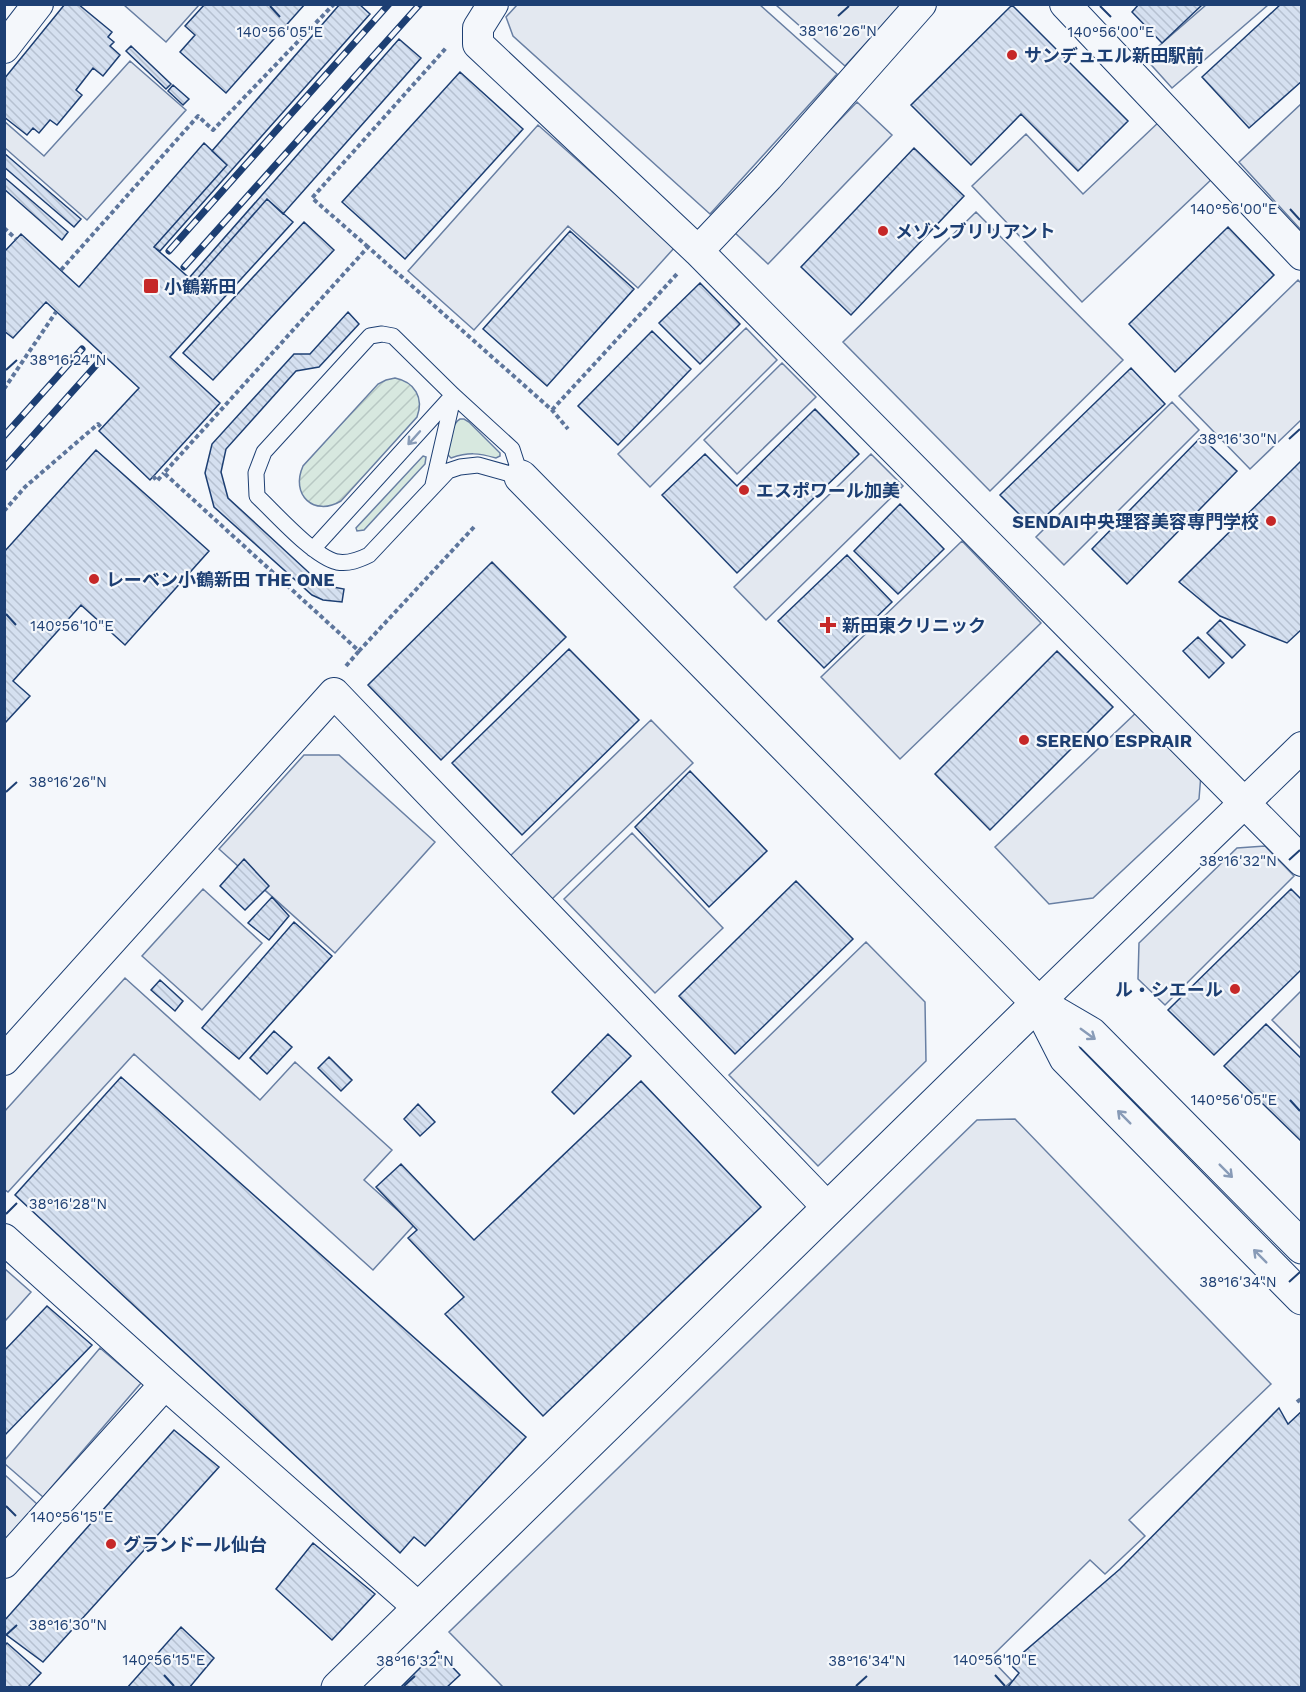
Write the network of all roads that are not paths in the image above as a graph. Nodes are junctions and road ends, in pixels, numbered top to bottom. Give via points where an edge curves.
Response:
1 (38, 4) edge
2 (493, 4) edge
3 (921, 4) edge
4 (1065, 4) edge
5 (4, 48) edge
6 (698, 251) junction
7 (1302, 255) edge
8 (453, 395) junction
9 (521, 477) junction
10 (432, 488) junction
11 (313, 549) junction
12 (1302, 747) edge
13 (1244, 803) junction
14 (1302, 861) edge
15 (1038, 1004) junction
16 (4, 1060) edge
17 (829, 1209) junction
18 (4, 1239) edge
19 (1302, 1247) edge
20 (1302, 1298) edge
21 (165, 1384) junction
22 (4, 1563) edge
23 (419, 1608) junction
24 (338, 1688) edge

1 - 5 street
2 - 6 street via 478,28 478,44
3 - 6 street
4 - 7 street
6 - 13 street
8 - 9 lane via 512,449
8 - 10 lane
8 -> 11 lane
8 - 11 lane via 393,336 370,336 264,452 256,473 257,496
9 - 10 lane via 478,465 460,467 448,471
9 - 15 street
10 - 11 lane via 369,555 355,562 336,562
12 - 13 street
13 - 14 street
13 - 15 street
15 - 17 street
15 -> 19 street via 1091,1034
20 -> 15 street via 1066,1058
16 - 17 street via 334,693
17 - 23 street
18 - 21 street
21 - 22 street
21 - 23 street
23 - 24 street

